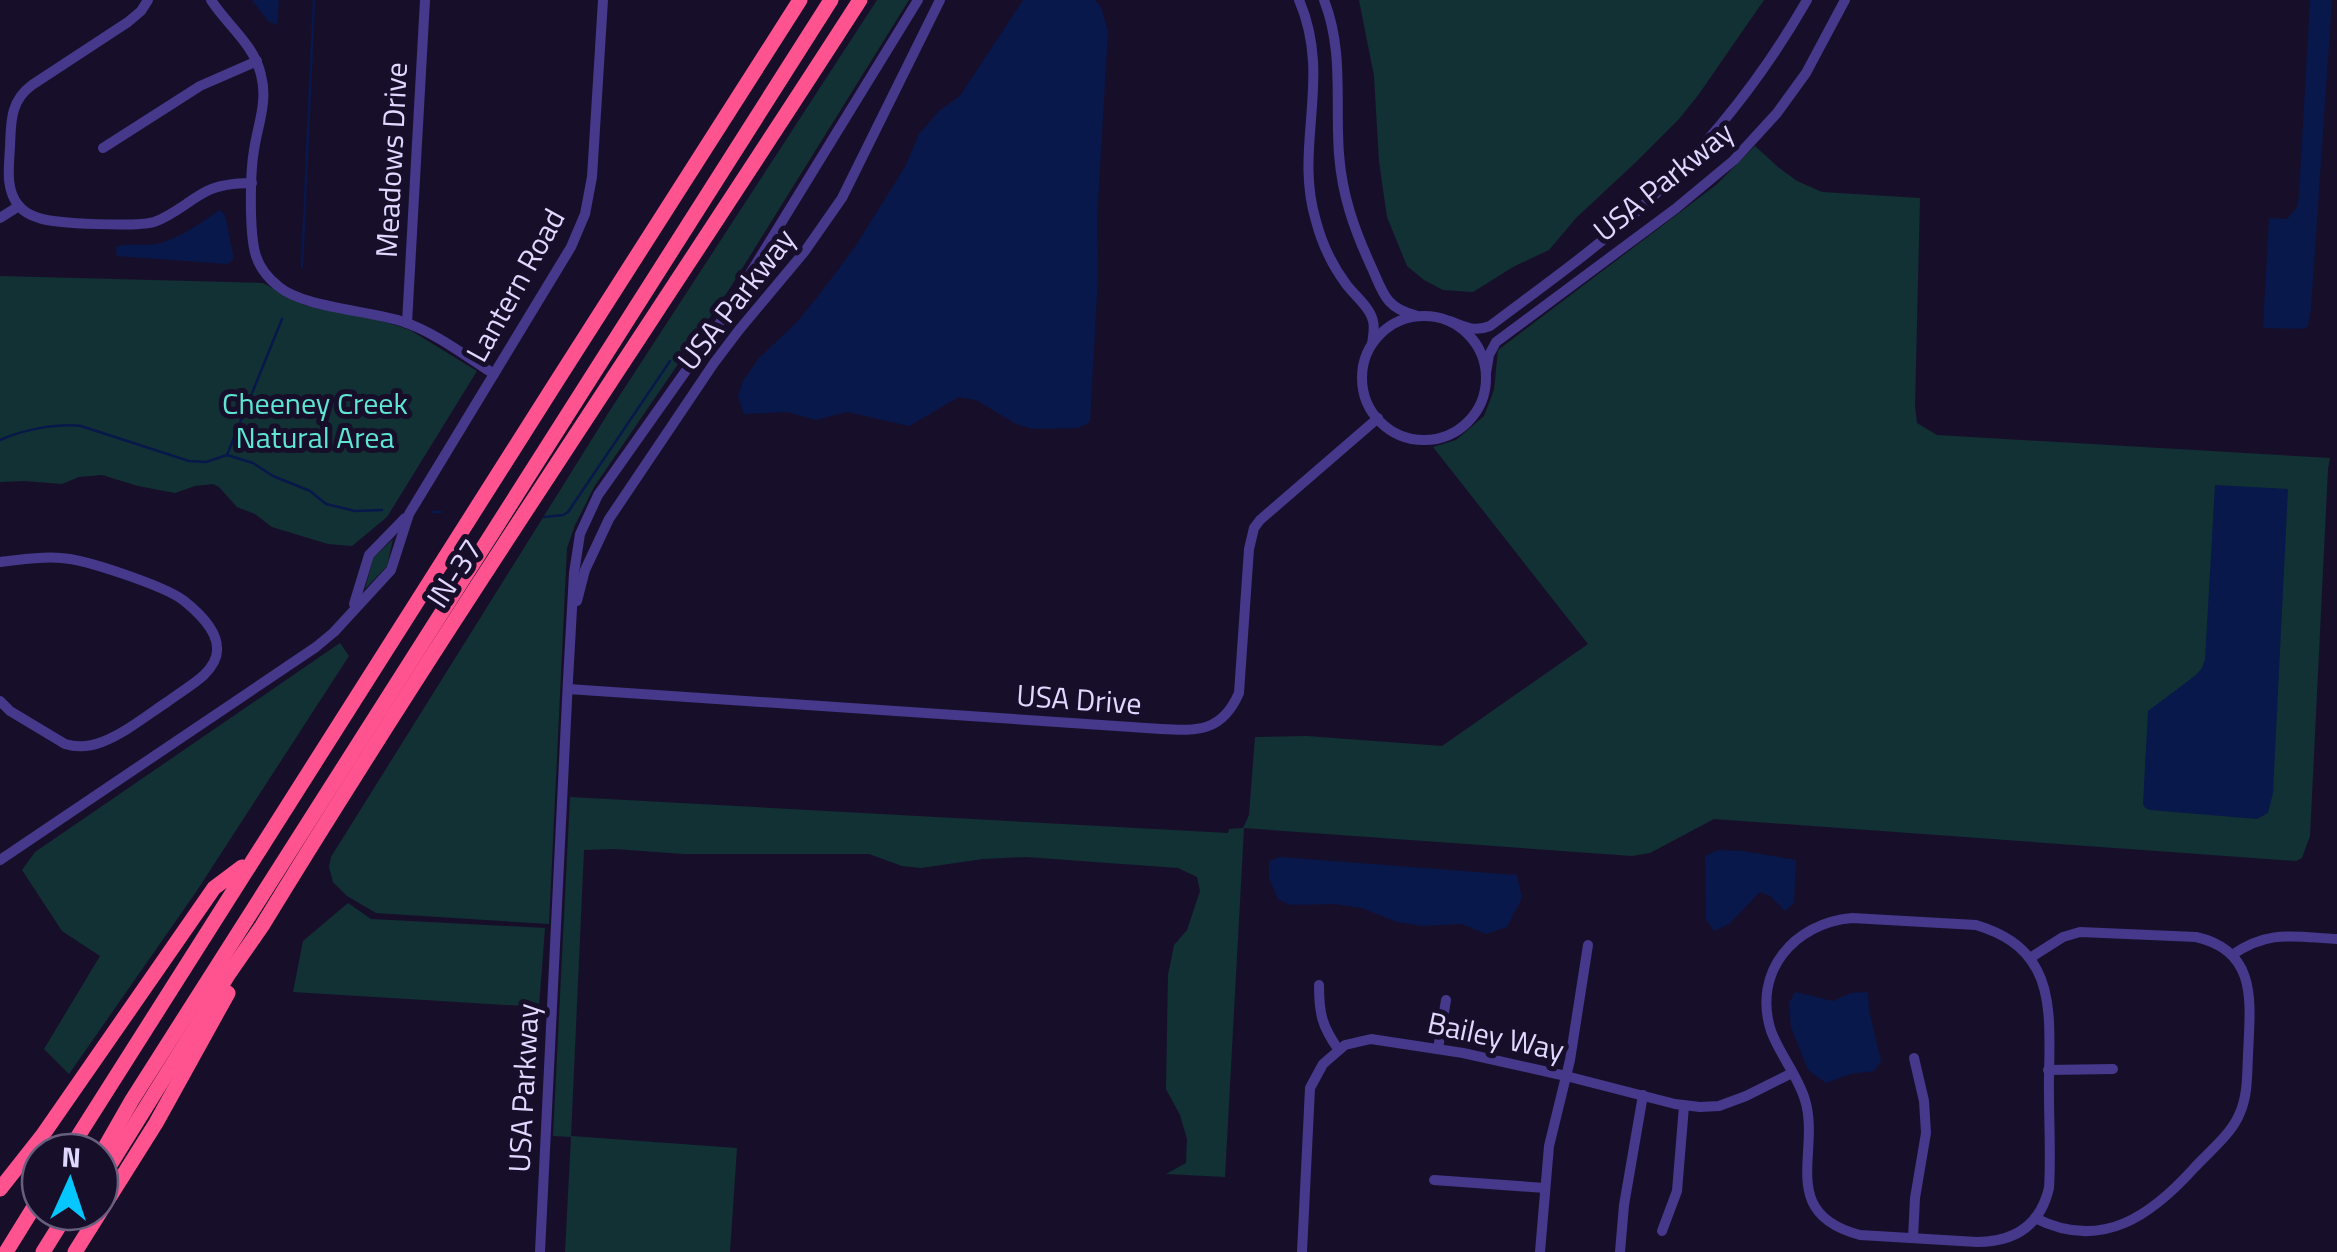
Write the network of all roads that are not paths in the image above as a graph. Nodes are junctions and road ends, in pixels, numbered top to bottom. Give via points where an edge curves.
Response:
1 (148, 0) edge
2 (210, 0) edge
3 (424, 0) edge
4 (602, 0) edge
5 (800, 0) edge
6 (831, 0) edge
7 (860, 0) edge
8 (918, 0) edge
9 (940, 0) edge
10 (1299, 0) edge
11 (1324, 0) edge
12 (1808, 0) edge
13 (1845, 0) edge
14 (257, 61) junction
15 (103, 148) dead end
16 (252, 183) junction
17 (20, 206) junction
18 (0, 218) edge
19 (1421, 316) junction
20 (1450, 321) junction
21 (407, 323) junction
22 (1372, 345) junction
23 (1486, 373) junction
24 (494, 374) junction
25 (1378, 418) junction
26 (409, 514) junction
27 (0, 562) edge
28 (352, 611) junction
29 (571, 627) junction
30 (568, 689) junction
31 (0, 701) edge
32 (1, 859) edge
33 (249, 861) junction
34 (262, 926) junction
35 (2337, 939) edge
36 (1588, 944) dead end
37 (2232, 955) junction
38 (2030, 958) junction
39 (1318, 985) dead end
40 (1446, 1000) dead end
41 (1338, 1049) junction
42 (1438, 1049) junction
43 (1914, 1058) dead end
44 (2113, 1069) dead end
45 (2048, 1070) junction
46 (1792, 1073) junction
47 (1566, 1076) junction
48 (1643, 1095) junction
49 (1684, 1106) junction
50 (80, 1132) edge
51 (114, 1132) edge
52 (120, 1149) edge
53 (1434, 1180) dead end
54 (1545, 1188) junction
55 (0, 1189) edge
56 (2035, 1218) junction
57 (20, 1230) edge
58 (1662, 1231) dead end
59 (1913, 1238) junction
60 (6, 1252) edge
61 (75, 1252) edge
62 (540, 1252) edge
63 (1302, 1252) edge
64 (1540, 1252) edge
65 (1620, 1252) edge

1 - 17 street via 128,22 20,95 11,119 8,178
2 - 14 street
3 - 21 street, Meadows Drive
4 - 24 street, Lantern Road via 585,214
5 - 33 highway
6 - 51 highway
7 - 34 highway, IN-37
8 - 29 street, USA Parkway via 719,324 592,506 578,546
9 - 29 street, USA Parkway via 831,217 722,352 608,519 585,570
10 - 22 street via 1314,51 1312,208 1332,262 1373,318
11 - 19 street, USA Parkway via 1337,54 1339,157 1349,214 1384,296 1396,309
12 - 20 street, USA Parkway via 1734,108 1645,204 1490,326
13 - 23 street, USA Parkway via 1806,74 1743,152 1496,342
14 - 15 street via 200,86
14 - 16 street via 264,96
16 - 17 street via 212,189 140,224 48,220
16 - 21 street via 256,255 276,285 301,299
17 - 18 street
19 - 20 street, USA Parkway
19 - 22 street via 1393,324
20 - 23 street via 1478,346
21 - 24 street
22 - 25 street via 1362,383
23 - 25 street, USA Parkway via 1480,405 1449,435 1416,439
24 - 26 street, Lantern Road
25 - 30 street, USA Drive via 1254,528 1238,693 1225,717 1201,730
26 - 28 street, Lantern Road via 391,570
26 - 28 street, Lantern Road via 369,555
27 - 31 street via 78,560 172,594 199,614 217,651 196,682 91,746 65,744
28 - 32 street, Lantern Road via 316,647
29 - 30 street, USA Parkway
30 - 62 street, USA Parkway
33 - 50 highway
33 - 55 highway via 214,888
34 - 52 highway, IN-37
34 - 61 highway via 156,1123
35 - 37 street via 2272,937
36 - 47 street
37 - 38 street via 2196,937 2092,931 2063,937
37 - 56 street via 2251,1000 2246,1095 2237,1121 2158,1208 2132,1227 2082,1238
38 - 45 street via 2046,1000
38 - 46 street via 2004,936 1962,923 1852,918 1810,929 1781,956 1767,994 1771,1031
39 - 41 street via 1323,1024
40 - 42 street
41 - 42 street, Bailey Way via 1371,1039
41 - 63 street via 1310,1088
42 - 47 street, Bailey Way
43 - 59 street via 1926,1133
44 - 45 street
45 - 56 street via 2050,1188
46 - 49 street via 1719,1106
46 - 59 street via 1807,1108 1805,1174 1818,1210 1848,1232
47 - 48 street, Bailey Way
47 - 54 street
48 - 49 street, Bailey Way
48 - 65 street
49 - 58 street via 1678,1191
53 - 54 street
54 - 64 street
56 - 59 street via 1996,1242
57 - 60 highway

